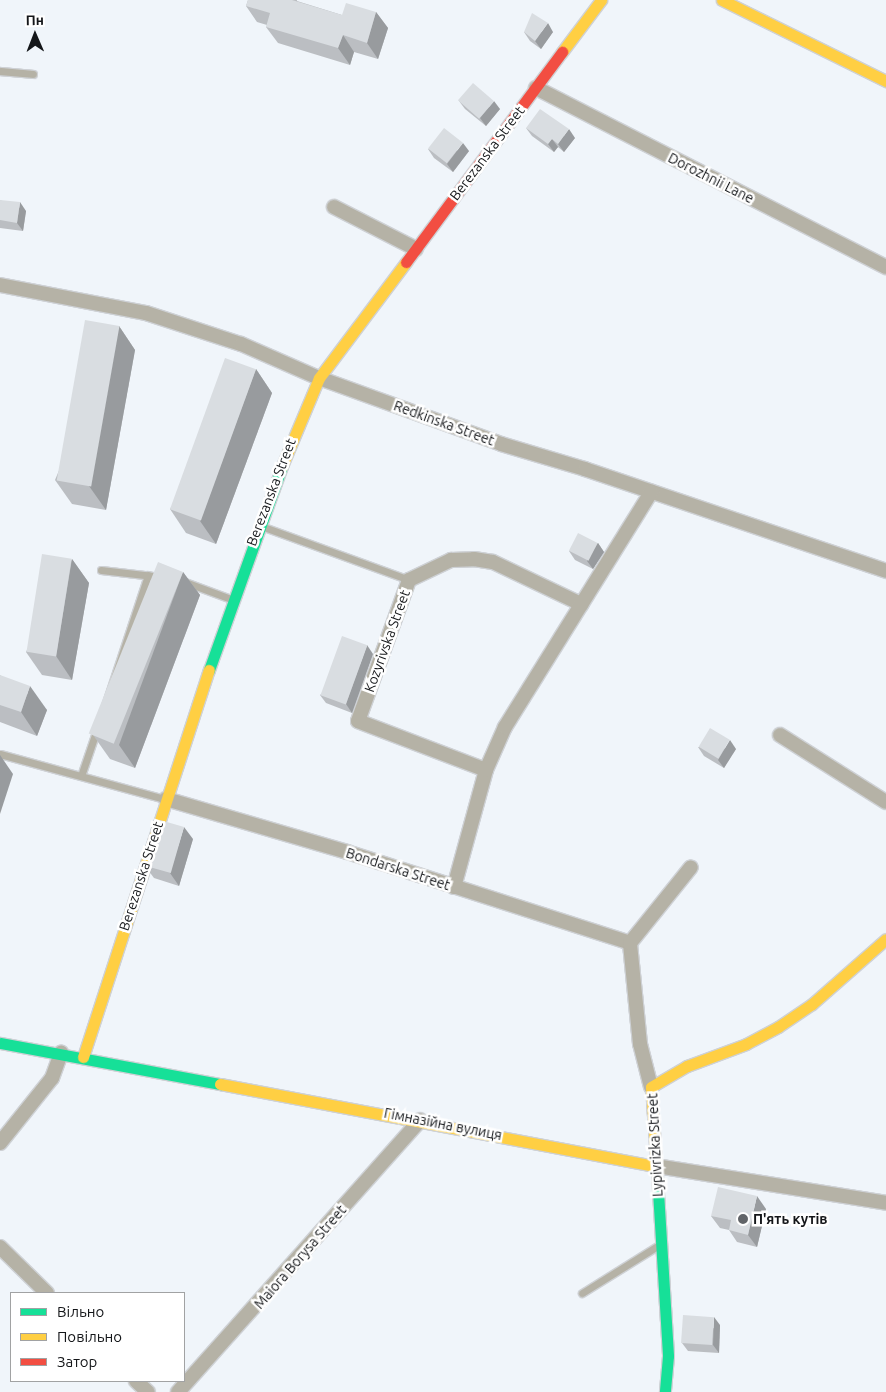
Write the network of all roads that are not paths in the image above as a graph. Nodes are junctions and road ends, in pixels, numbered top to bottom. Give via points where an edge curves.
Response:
1 (601, 0) edge
2 (722, 0) edge
3 (0, 71) edge
4 (33, 74) dead end
5 (886, 80) edge
6 (536, 88) junction
7 (334, 206) dead end
8 (416, 249) junction
9 (886, 268) edge
10 (0, 284) edge
11 (319, 378) junction
12 (651, 492) junction
13 (259, 525) junction
14 (101, 570) dead end
15 (886, 571) edge
16 (148, 575) junction
17 (408, 580) junction
18 (232, 599) junction
19 (581, 604) junction
20 (780, 735) dead end
21 (0, 754) edge
22 (486, 770) junction
23 (82, 776) junction
24 (166, 799) junction
25 (886, 802) edge
26 (691, 867) dead end
27 (454, 887) junction
28 (886, 939) edge
29 (630, 943) junction
30 (0, 1043) edge
31 (61, 1053) junction
32 (84, 1057) junction
33 (651, 1087) junction
34 (420, 1120) junction
35 (0, 1143) edge
36 (656, 1166) junction
37 (886, 1203) edge
38 (659, 1244) junction
39 (0, 1247) edge
40 (46, 1292) edge
41 (582, 1293) dead end
42 (137, 1382) edge
43 (148, 1392) edge
44 (178, 1392) edge
45 (665, 1392) edge

1 - 6 street, Berezanska Street
2 - 5 street
3 - 4 lane
6 - 8 street, Berezanska Street
6 - 9 street, Dorozhnii Lane
7 - 8 street
8 - 11 street, Berezanska Street
10 - 11 street, Redkinska Street via 146,313 242,344
11 - 12 street, Redkinska Street via 501,444
11 - 13 street, Berezanska Street via 303,410
12 - 15 street, Redkinska Street
12 - 19 street
13 - 17 lane
13 - 18 street, Berezanska Street
14 - 16 lane
16 - 18 lane via 173,578
16 - 23 lane
17 - 19 street, Kozyrivska Street via 451,560 474,558 493,562
17 - 22 street, Kozyrivska Street via 358,721
18 - 24 street, Berezanska Street
19 - 22 street via 518,705
20 - 25 street
21 - 23 lane
22 - 27 street
23 - 24 lane
24 - 27 street, Bondarska Street
24 - 32 street, Berezanska Street
26 - 29 street
27 - 29 street, Bondarska Street
28 - 33 street, Lypivrizka Street via 812,1004 778,1027 746,1044 688,1066
29 - 33 street via 640,1044
30 - 31 street, Гімназійна вулиця
31 - 32 street, Гімназійна вулиця
31 - 35 street via 52,1078
32 - 34 street, Гімназійна вулиця
33 - 36 street, Lypivrizka Street
34 - 36 street, Гімназійна вулиця
34 - 44 street, Maiora Borysa Street
36 - 37 street, Гімназійна вулиця
36 - 38 street, Lypivrizka Street
38 - 41 lane
38 - 45 street, Lypivrizka Street via 668,1356
39 - 40 street
42 - 43 street

